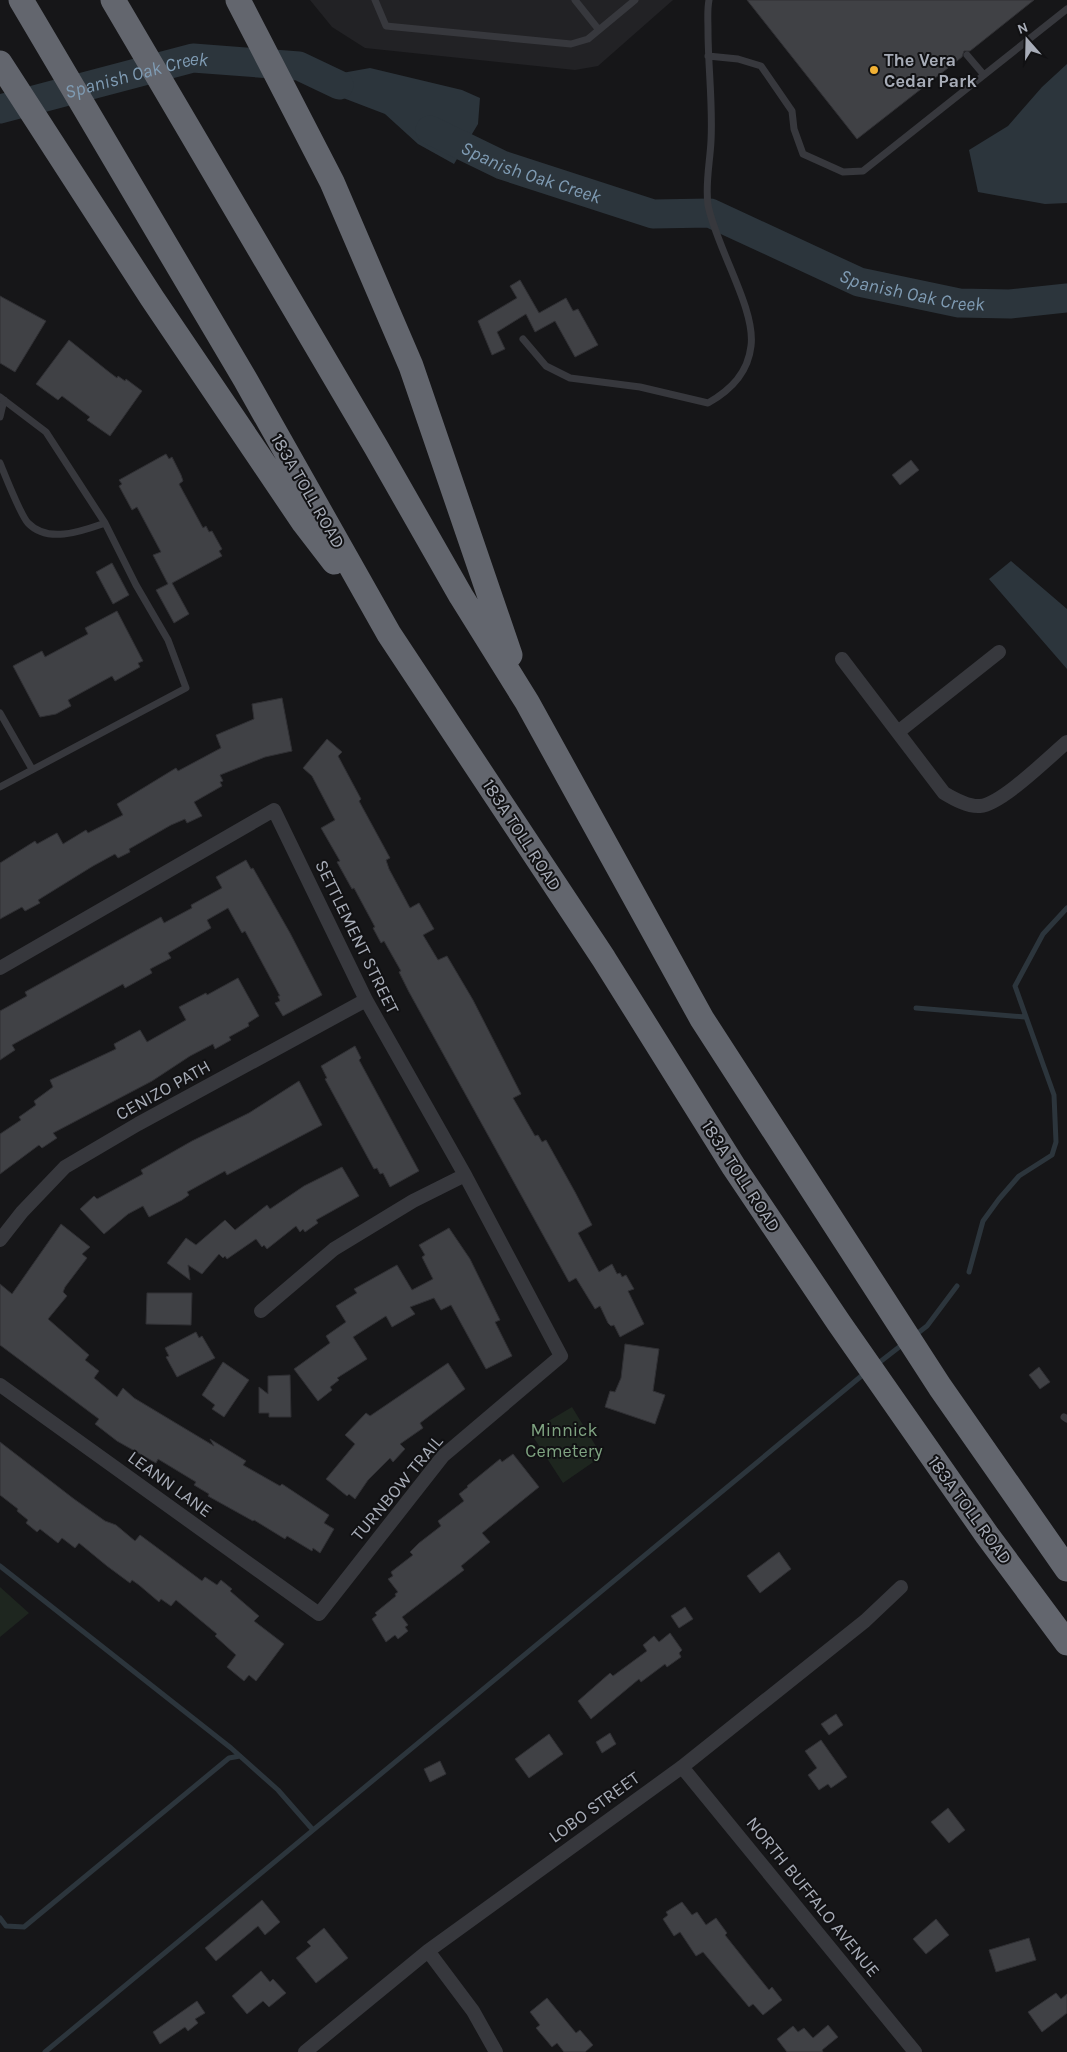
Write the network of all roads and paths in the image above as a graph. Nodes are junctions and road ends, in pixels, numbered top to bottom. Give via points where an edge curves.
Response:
1 (21, 0) edge
2 (113, 0) edge
3 (375, 0) edge
4 (575, 0) edge
5 (635, 0) edge
6 (709, 0) edge
7 (240, 4) edge
8 (1067, 9) edge
9 (599, 30) junction
10 (966, 55) dead end
11 (708, 56) junction
12 (0, 63) edge
13 (984, 75) junction
14 (522, 339) dead end
15 (2, 398) edge
16 (0, 417) edge
17 (0, 463) edge
18 (105, 523) junction
19 (389, 634) junction
20 (999, 652) dead end
21 (842, 660) dead end
22 (527, 702) junction
23 (0, 712) edge
24 (898, 732) junction
25 (1067, 742) edge
26 (32, 769) junction
27 (0, 786) edge
28 (0, 968) edge
29 (366, 1000) junction
30 (465, 1175) junction
31 (0, 1240) edge
32 (261, 1311) dead end
33 (561, 1356) joint
34 (0, 1385) edge
35 (1067, 1569) edge
36 (901, 1587) dead end
37 (319, 1614) joint
38 (1067, 1643) edge
39 (682, 1767) junction
40 (428, 1951) junction
41 (305, 2052) edge
42 (496, 2052) edge
43 (916, 2052) edge

1 - 19 highway, 183A TOLL ROAD via 245,379
2 - 22 highway via 461,596
3 - 9 lane via 386,26 571,44 588,39
4 - 9 lane
5 - 9 lane
6 - 11 lane
7 - 22 highway via 332,182 411,366
8 - 13 lane
10 - 13 lane
11 - 13 lane via 738,59 761,66 792,112 803,154 843,172 863,171
11 - 14 lane via 711,141 708,204 716,238 749,317 752,344 748,367 724,394 708,404 640,387 570,378 546,366
12 - 19 highway via 152,298 304,523
15 - 16 lane
15 - 18 lane via 46,432
17 - 18 lane via 28,523 46,534 76,533
18 - 26 lane via 168,640 186,688
19 - 38 highway, 183A TOLL ROAD via 604,959 734,1167 987,1535
20 - 24 street
21 - 24 street
22 - 35 highway via 702,1019 940,1387
23 - 26 lane
24 - 25 street via 944,793 958,801 980,806 998,800
26 - 27 lane
28 - 29 street, SETTLEMENT STREET via 274,810
29 - 30 street, SETTLEMENT STREET
29 - 31 street, CENIZO PATH via 65,1167
30 - 32 street via 413,1201 334,1249
30 - 33 street, SETTLEMENT STREET
33 - 37 street, TURNBOW TRAIL via 443,1456
34 - 37 street, LEANN LANE
36 - 39 street, LOBO STREET via 865,1621
39 - 40 street, LOBO STREET
39 - 43 street, NORTH BUFFALO AVENUE
40 - 41 street, LOBO STREET
40 - 42 street via 473,2011

